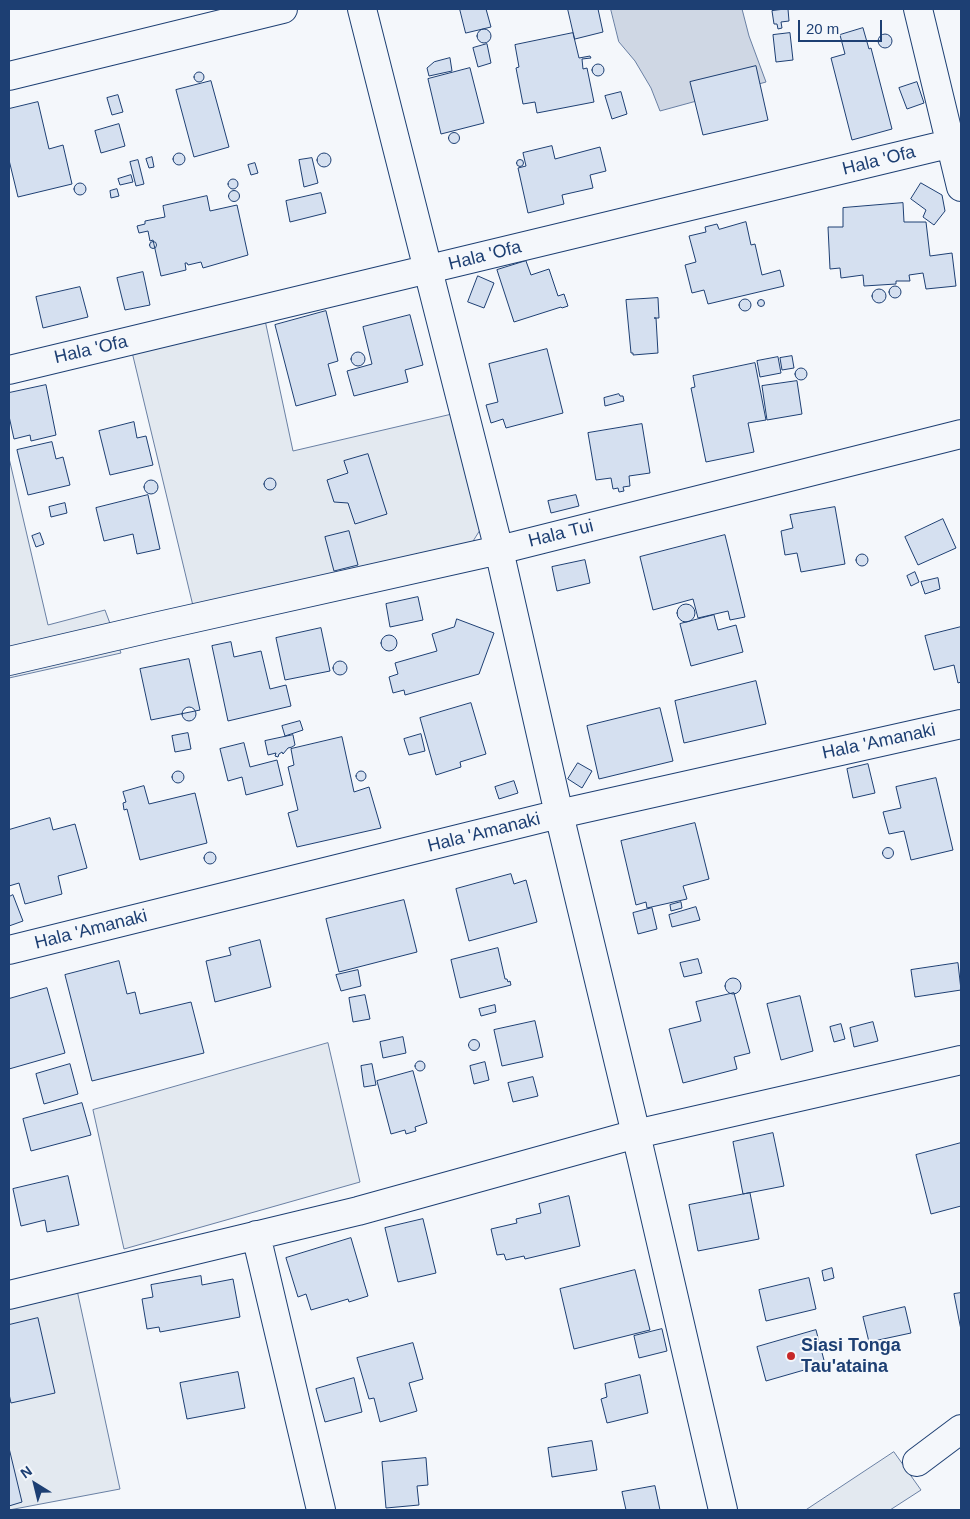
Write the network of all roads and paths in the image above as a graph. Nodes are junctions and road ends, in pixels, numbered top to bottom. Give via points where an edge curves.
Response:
1 (283, 9) edge
2 (362, 9) edge
3 (918, 9) edge
4 (9, 76) edge
5 (955, 142) edge
6 (961, 187) edge
7 (427, 270) junction
8 (9, 370) edge
9 (961, 434) edge
10 (499, 550) junction
11 (9, 661) edge
12 (961, 724) edge
13 (559, 814) junction
14 (9, 950) edge
15 (961, 1060) edge
16 (636, 1134) junction
17 (256, 1235) junction
18 (9, 1295) edge
19 (961, 1429) edge
20 (917, 1462) dead end
21 (321, 1510) edge
22 (723, 1510) edge

1 - 4 street
2 - 7 street
3 - 5 street
5 - 6 street
5 - 7 street, Hala 'Ofa
7 - 8 street, Hala 'Ofa
7 - 10 street
9 - 10 street, Hala Tui
10 - 11 street, Hala Tui
10 - 13 street
12 - 13 street, Hala 'Amanaki
13 - 14 street, Hala 'Amanaki
13 - 16 street
15 - 16 street
16 - 17 street via 358,1211
16 - 22 street
17 - 18 street
17 - 21 street
19 - 20 street

